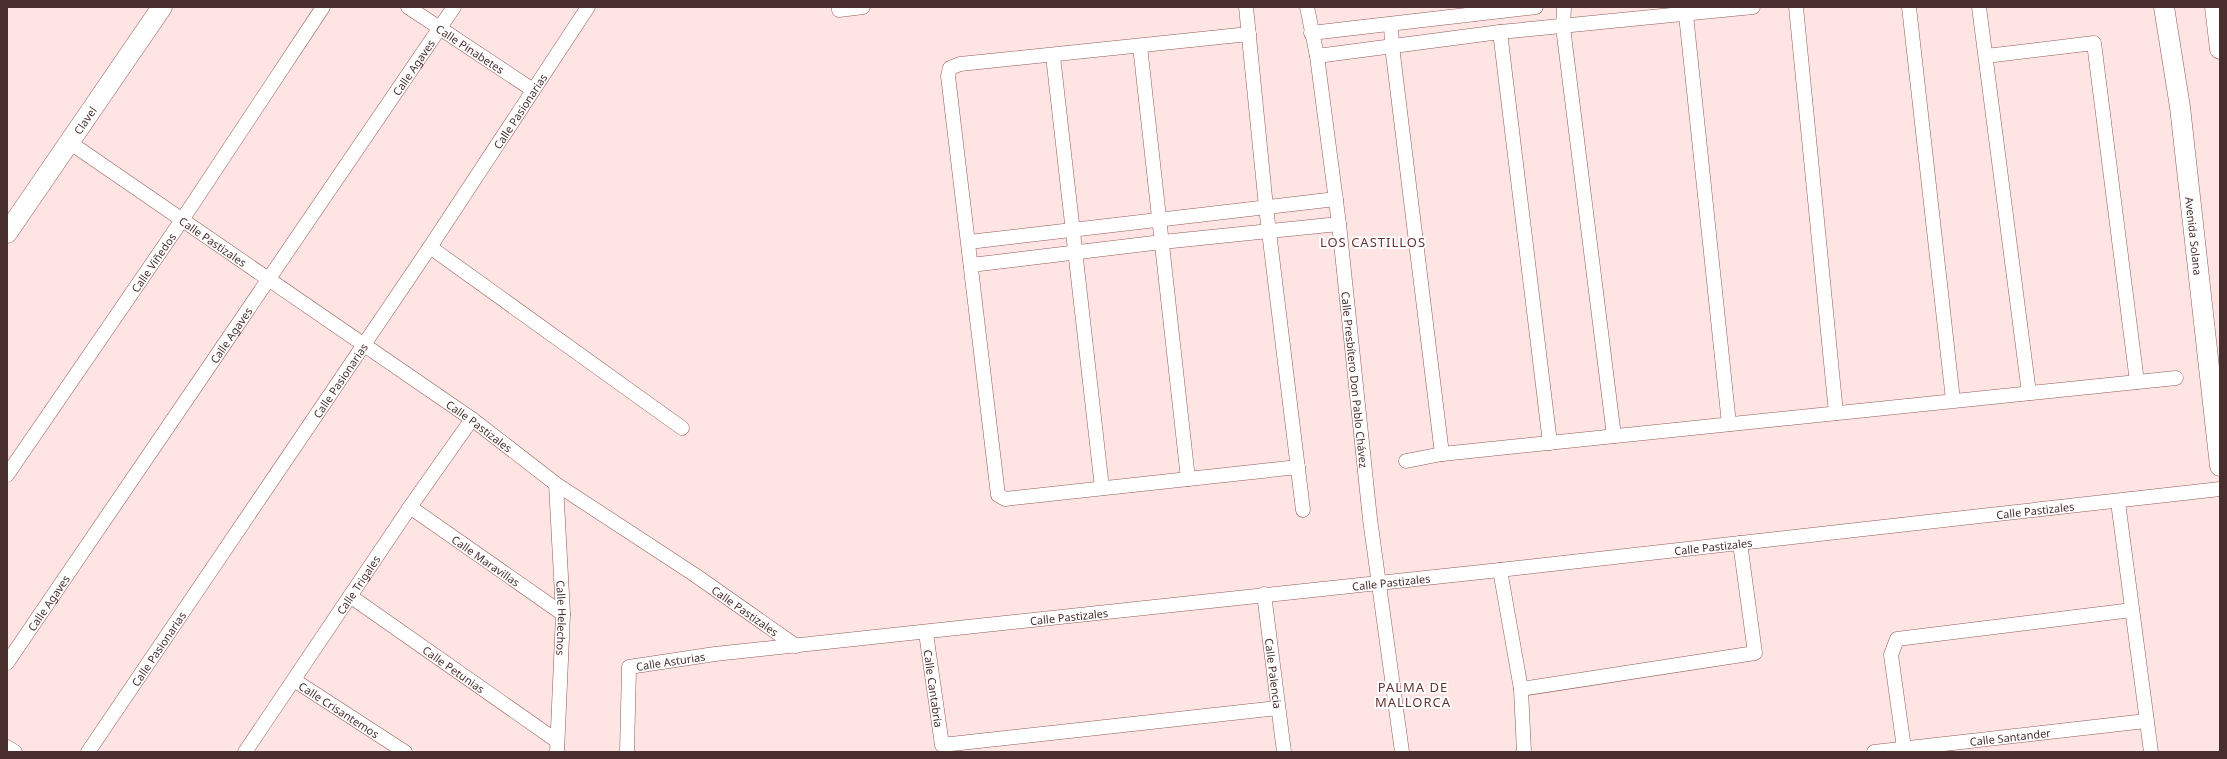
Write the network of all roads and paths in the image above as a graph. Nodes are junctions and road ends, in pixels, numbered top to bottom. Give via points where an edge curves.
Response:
1 (162, 7) edge
2 (323, 7) edge
3 (408, 7) edge
4 (454, 7) edge
5 (588, 7) edge
6 (863, 7) edge
7 (1246, 7) edge
8 (1307, 7) edge
9 (1536, 7) edge
10 (1564, 7) edge
11 (1753, 7) edge
12 (1796, 7) edge
13 (1909, 7) edge
14 (1979, 7) edge
15 (2164, 7) edge
16 (2215, 7) edge
17 (839, 8) edge
18 (1686, 15) junction
19 (1391, 24) junction
20 (1563, 27) junction
21 (440, 28) junction
22 (1500, 32) junction
23 (1312, 33) junction
24 (1249, 34) junction
25 (1140, 46) junction
26 (1392, 46) junction
27 (2220, 49) edge
28 (1053, 56) junction
29 (1317, 56) junction
30 (1986, 56) junction
31 (533, 90) junction
32 (70, 142) junction
33 (1336, 200) junction
34 (1266, 207) junction
35 (1159, 219) junction
36 (182, 220) junction
37 (1339, 224) junction
38 (1073, 229) junction
39 (1269, 230) junction
40 (7, 233) edge
41 (969, 242) junction
42 (1162, 242) junction
43 (430, 247) junction
44 (1075, 252) junction
45 (972, 265) junction
46 (267, 279) junction
47 (364, 343) junction
48 (2176, 378) dead end
49 (2137, 382) junction
50 (2029, 394) junction
51 (1953, 400) junction
52 (1836, 412) junction
53 (472, 419) junction
54 (1729, 424) junction
55 (682, 428) dead end
56 (1614, 436) junction
57 (1550, 443) junction
58 (1442, 454) junction
59 (1406, 461) dead end
60 (2220, 466) edge
61 (1298, 468) junction
62 (7, 475) edge
63 (1188, 479) junction
64 (556, 484) junction
65 (1102, 488) junction
66 (2220, 489) edge
67 (2118, 502) junction
68 (410, 507) junction
69 (1303, 510) dead end
70 (1740, 543) junction
71 (1500, 570) junction
72 (1378, 583) junction
73 (1264, 594) junction
74 (350, 596) junction
75 (2132, 610) junction
76 (563, 614) junction
77 (926, 633) junction
78 (796, 646) junction
79 (7, 663) edge
80 (294, 680) junction
81 (1521, 689) junction
82 (1278, 708) junction
83 (2146, 722) junction
84 (557, 746) edge
85 (7, 747) edge
86 (1904, 748) junction
87 (15, 752) edge
88 (88, 752) edge
89 (245, 752) edge
90 (405, 752) edge
91 (627, 752) edge
92 (1284, 752) edge
93 (1402, 752) edge
94 (1524, 752) edge
95 (1874, 752) edge
96 (2151, 752) edge

1 - 32 street, Clavel
2 - 36 street, Calle Viñedos
3 - 21 street, Calle Pinabetes
4 - 21 street, Calle Agaves
5 - 31 street, Calle Pasionarias
6 - 17 street
7 - 24 street
8 - 23 street, Calle Presbítero Don Pablo Chávez
9 - 19 street
10 - 20 street
11 - 18 street
12 - 52 street
13 - 51 street
14 - 30 street
15 - 60 street, Avenida Solana via 2180,107
16 - 27 street
18 - 20 street
18 - 54 street
19 - 23 street
19 - 26 street
20 - 22 street
20 - 56 street
21 - 31 street, Calle Pinabetes
21 - 46 street, Calle Agaves
22 - 26 street
22 - 57 street
23 - 29 street, Calle Presbítero Don Pablo Chávez
24 - 25 street
24 - 34 street
25 - 28 street
25 - 35 street
26 - 29 street
26 - 58 street
28 - 38 street
28 - 41 street via 960,64 950,68 948,76
29 - 33 street, Calle Presbítero Don Pablo Chávez
30 - 49 street via 2094,43
30 - 50 street
31 - 43 street, Calle Pasionarias
32 - 36 street, Calle Pastizales
32 - 40 street, Clavel
33 - 34 street
33 - 37 street, Calle Presbítero Don Pablo Chávez
34 - 35 street
34 - 39 street
35 - 38 street
35 - 42 street
36 - 46 street, Calle Pastizales
36 - 62 street, Calle Viñedos
37 - 39 street
37 - 72 street, Calle Presbítero Don Pablo Chávez
38 - 41 street
38 - 44 street
39 - 42 street
39 - 61 street
41 - 45 street
42 - 44 street
42 - 63 street
43 - 47 street, Calle Pasionarias
43 - 55 street
44 - 45 street
44 - 65 street
45 - 65 street via 998,495 1005,499
46 - 47 street, Calle Pastizales
46 - 79 street, Calle Agaves
47 - 53 street, Calle Pastizales
47 - 88 street, Calle Pasionarias
48 - 49 street
49 - 50 street
50 - 51 street
51 - 52 street
52 - 54 street
53 - 64 street, Calle Pastizales
53 - 68 street, Calle Trigales
54 - 56 street
56 - 57 street
57 - 58 street
58 - 59 street
61 - 63 street
61 - 69 street
63 - 65 street
64 - 76 street, Calle Helechos
64 - 78 street, Calle Pastizales via 695,575
66 - 67 street, Calle Pastizales
67 - 70 street, Calle Pastizales
67 - 75 street
68 - 74 street, Calle Trigales
68 - 76 street, Calle Maravillas
70 - 71 street, Calle Pastizales
70 - 81 street via 1755,653
71 - 72 street, Calle Pastizales
71 - 81 street
72 - 73 street, Calle Pastizales
72 - 93 street, Calle Presbítero Don Pablo Chávez
73 - 77 street, Calle Pastizales
73 - 82 street, Calle Palencia
74 - 80 street, Calle Trigales
74 - 84 street, Calle Petunias
75 - 83 street
75 - 86 street via 1897,639 1891,655
76 - 84 street, Calle Helechos
77 - 78 street, Calle Pastizales
77 - 82 street, Calle Cantabria via 942,744
78 - 91 street, Calle Asturias via 715,654 629,667
80 - 89 street, Calle Trigales
80 - 90 street, Calle Crisantemos
81 - 94 street
82 - 92 street, Calle Palencia
83 - 86 street, Calle Santander
83 - 96 street
85 - 87 street
86 - 95 street, Calle Santander

